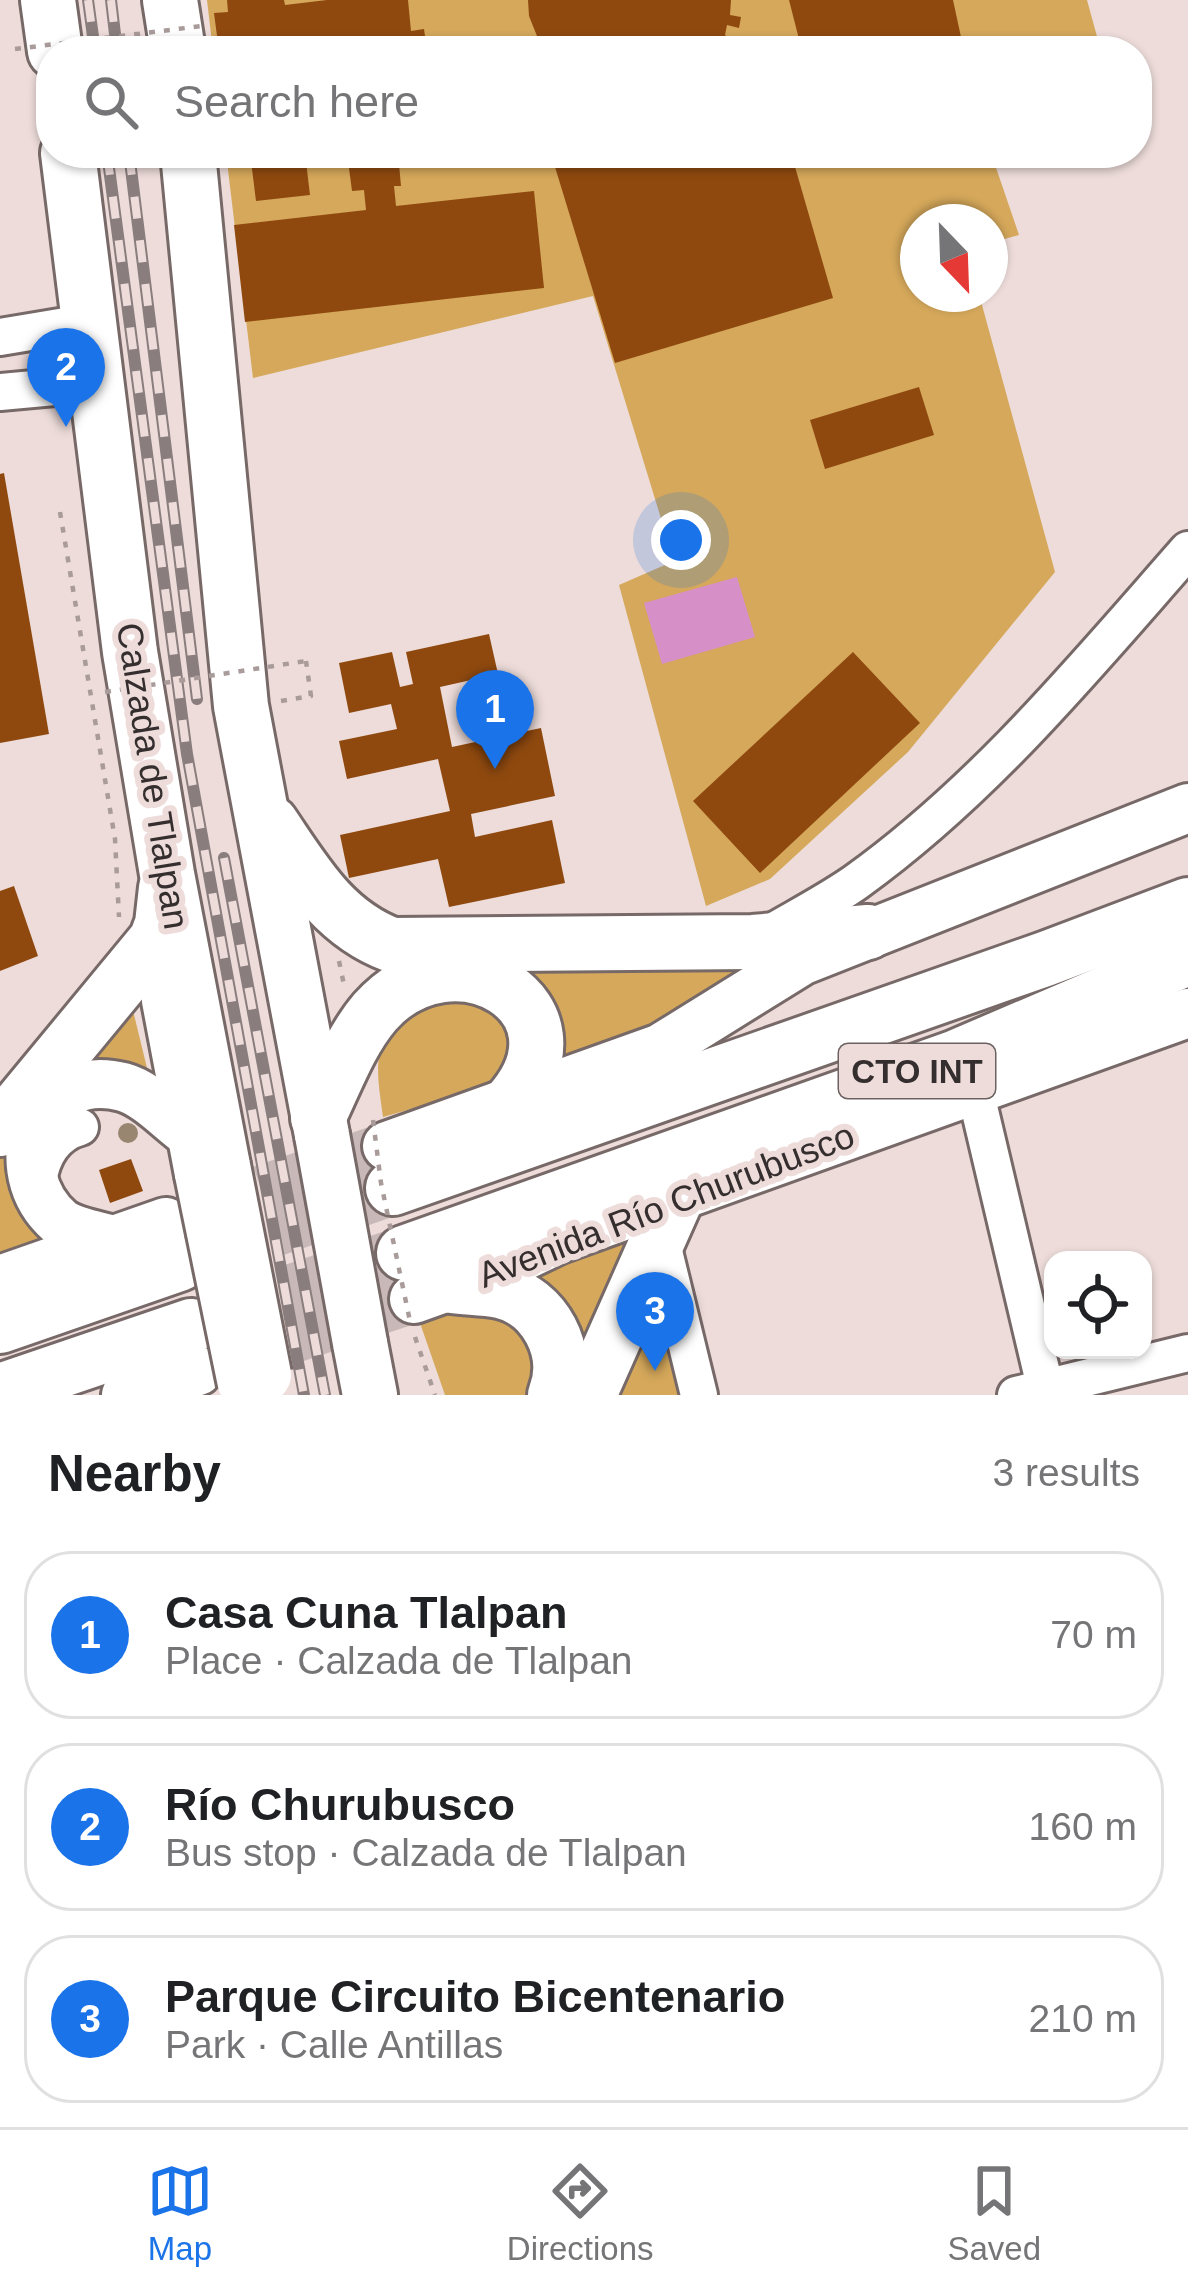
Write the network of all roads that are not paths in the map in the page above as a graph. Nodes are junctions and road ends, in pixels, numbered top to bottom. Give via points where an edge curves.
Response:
1 (48, 0) edge
2 (39, 36) edge
3 (70, 168) edge
4 (189, 168) edge
5 (90, 322) junction
6 (0, 340) edge
7 (98, 383) junction
8 (5, 391) edge
9 (1188, 550) edge
10 (260, 806) junction
11 (1188, 808) edge
12 (167, 874) junction
13 (1188, 904) edge
14 (868, 932) junction
15 (138, 935) junction
16 (754, 942) junction
17 (1188, 958) edge
18 (1188, 1013) edge
19 (975, 1090) junction
20 (509, 1104) junction
21 (80, 1127) dead end
22 (320, 1127) junction
23 (0, 1130) edge
24 (384, 1151) joint
25 (200, 1156) junction
26 (38, 1197) junction
27 (669, 1215) junction
28 (113, 1240) junction
29 (172, 1243) joint
30 (0, 1280) edge
31 (420, 1291) junction
32 (0, 1326) edge
33 (1188, 1353) edge
34 (373, 1373) edge
35 (232, 1374) edge
36 (0, 1391) edge
37 (1036, 1393) edge
38 (126, 1395) edge
39 (555, 1395) edge
40 (589, 1395) edge
41 (699, 1395) edge

1 - 2 highway
3 - 5 highway, Calzada de Tlalpan
4 - 10 highway via 241,706
5 - 6 street
5 - 7 highway, Calzada de Tlalpan
6 - 8 street
7 - 8 street
7 - 12 highway, Calzada de Tlalpan
9 - 16 street via 1058,699 942,813 854,884
10 - 16 highway via 330,906 392,945
10 - 22 highway
11 - 14 main road
12 - 15 highway via 162,924
12 - 25 highway, Calzada de Tlalpan
13 - 24 highway, CTO INT via 1045,959
14 - 16 highway
14 - 20 main road via 801,961 661,1048
15 - 23 highway
15 - 25 street
17 - 31 highway, CTO INT
18 - 19 main road, Avenida Río Churubusco / CTO INT
19 - 27 main road, Avenida Río Churubusco / CTO INT
19 - 37 street
20 - 22 highway via 534,1063 531,1019 504,985 453,972 410,985 376,1011
20 - 24 main road
21 - 26 street via 46,1153
22 - 34 highway, bridge
25 - 26 main road via 127,1088 94,1085 62,1094 29,1132 26,1166
25 - 35 highway, Calzada de Tlalpan, bridge
26 - 28 main road via 63,1225
27 - 31 main road, Avenida Río Churubusco / CTO INT via 559,1239
27 - 40 highway
27 - 41 street
28 - 29 main road
28 - 30 main road
29 - 32 highway
31 - 39 highway via 517,1297 544,1319 559,1351
33 - 37 street
35 - 36 highway
35 - 38 main road

